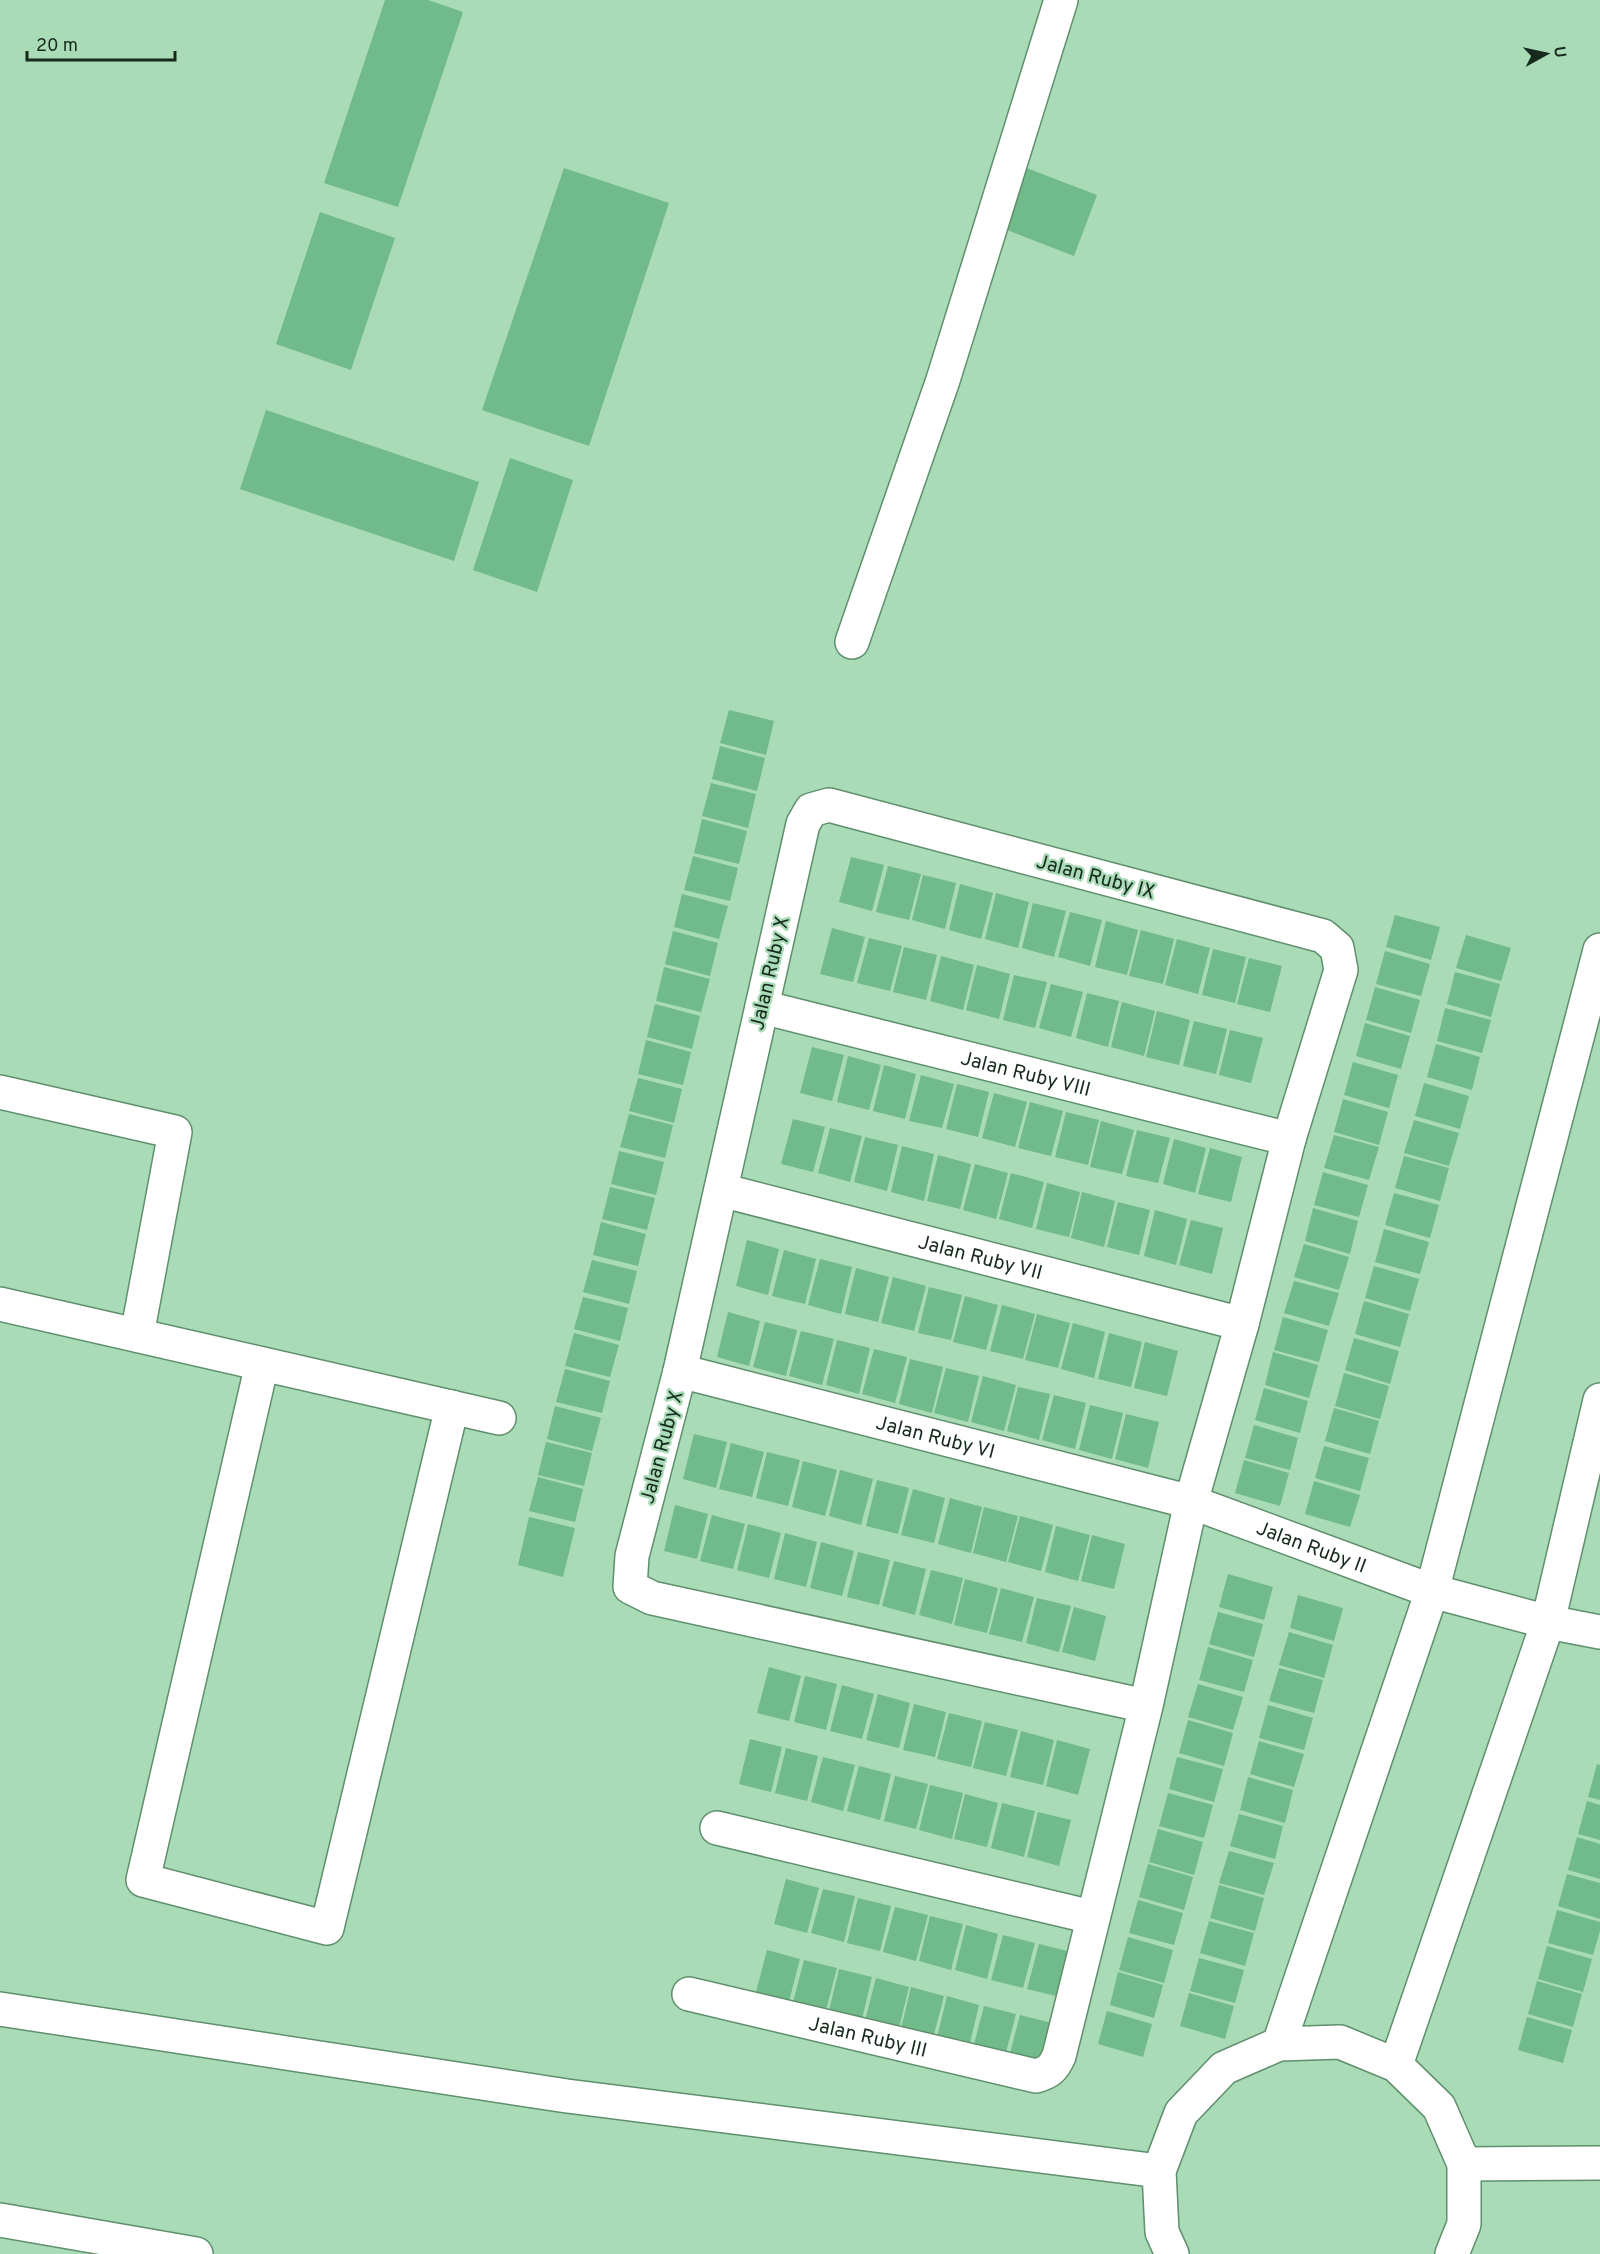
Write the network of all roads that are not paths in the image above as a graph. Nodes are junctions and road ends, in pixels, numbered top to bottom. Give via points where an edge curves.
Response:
1 (1061, 0) edge
2 (852, 642) dead end
3 (829, 805) joint
4 (1600, 950) edge
5 (762, 1007) junction
6 (0, 1092) edge
7 (1289, 1138) junction
8 (721, 1190) junction
9 (0, 1304) edge
10 (1242, 1324) junction
11 (136, 1335) junction
12 (262, 1364) junction
13 (680, 1371) junction
14 (1600, 1400) edge
15 (452, 1407) junction
16 (499, 1418) dead end
17 (1191, 1502) junction
18 (1432, 1591) junction
19 (1548, 1622) junction
20 (1600, 1632) edge
21 (1146, 1706) junction
22 (717, 1828) dead end
23 (1092, 1917) junction
24 (689, 1994) dead end
25 (0, 2009) edge
26 (1279, 2043) junction
27 (1396, 2065) junction
28 (1600, 2163) edge
29 (1464, 2164) junction
30 (1159, 2171) junction
31 (0, 2220) edge
32 (196, 2254) edge
33 (1172, 2254) edge
34 (1452, 2254) edge

1 - 2 street via 943,380
3 - 5 street, Jalan Ruby X via 811,810 802,824
3 - 7 street, Jalan Ruby IX via 1323,936 1338,948 1341,970
4 - 18 street
5 - 7 street, Jalan Ruby VIII
5 - 8 street, Jalan Ruby X
6 - 11 street via 175,1132
7 - 10 street
8 - 10 street, Jalan Ruby VII
8 - 13 street, Jalan Ruby X
9 - 11 street
10 - 17 street
11 - 12 street
12 - 15 street
12 - 15 street via 143,1880 327,1928
13 - 17 street, Jalan Ruby VI
13 - 21 street, Jalan Ruby X via 632,1556 630,1587 652,1598
14 - 19 street
15 - 16 street
17 - 18 street, Jalan Ruby II
17 - 21 street
18 - 19 street, Jalan Ruby II
18 - 26 street
19 - 20 street, Jalan Ruby II
19 - 27 street
21 - 23 street
22 - 23 street
23 - 24 street, Jalan Ruby III via 1059,2056 1048,2073 1036,2076
25 - 30 street via 567,2096
26 - 27 street via 1340,2043
26 - 30 street via 1224,2068 1188,2105 1181,2113
27 - 29 street via 1439,2107
28 - 29 street
29 - 34 street via 1464,2224
30 - 33 street via 1162,2232
31 - 32 street

